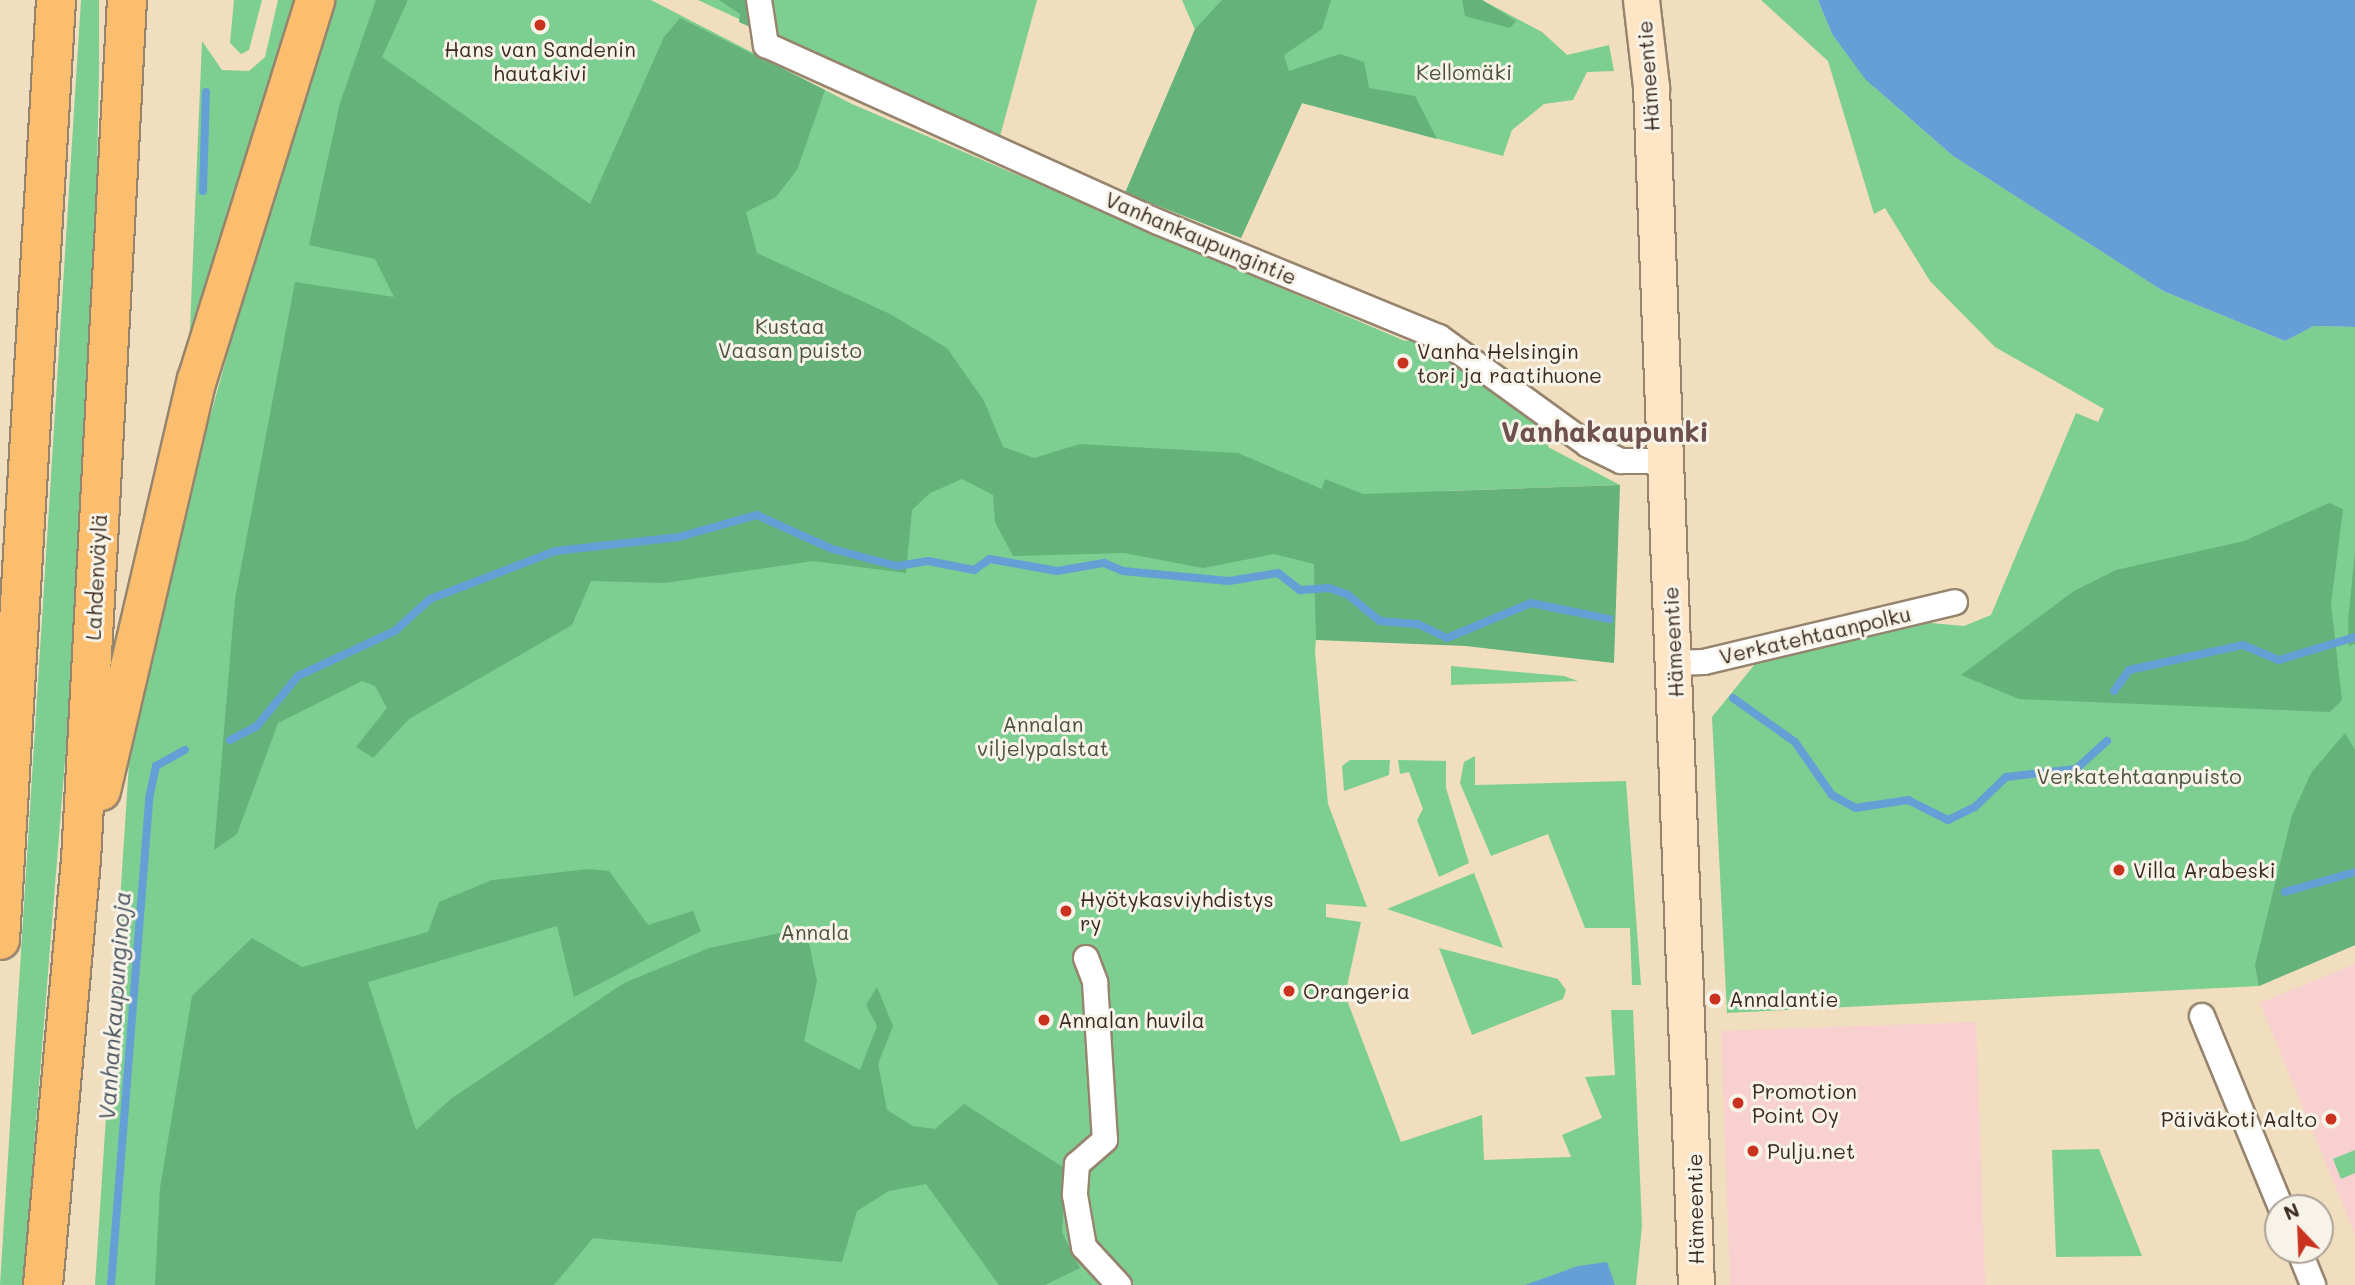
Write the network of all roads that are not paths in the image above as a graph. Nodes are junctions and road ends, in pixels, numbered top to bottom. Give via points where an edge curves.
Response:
1 (56, 0) edge
2 (127, 0) edge
3 (315, 0) edge
4 (759, 0) edge
5 (1641, 0) edge
6 (1663, 461) junction
7 (1955, 601) dead end
8 (1674, 663) junction
9 (80, 860) junction
10 (0, 940) edge
11 (1086, 958) dead end
12 (2202, 1016) dead end
13 (2275, 1194) edge
14 (2305, 1264) edge
15 (43, 1285) edge
16 (1119, 1285) edge
17 (1696, 1285) edge
18 (2313, 1285) edge

1 - 10 highway
2 - 9 highway, Lahdenväylä
3 - 9 highway via 197,380 109,766
4 - 6 street, Vanhankaupungintie via 766,45 1158,222 1439,337 1559,429 1621,461
5 - 6 main road, Hämeentie via 1651,87
6 - 8 main road, Hämeentie
7 - 8 street, Verkatehtaanpolku via 1704,662
8 - 17 main road, Hämeentie
9 - 15 highway, Lahdenväylä
11 - 16 street via 1095,982 1105,1140 1077,1164 1075,1195 1084,1247
12 - 13 street
14 - 18 street

